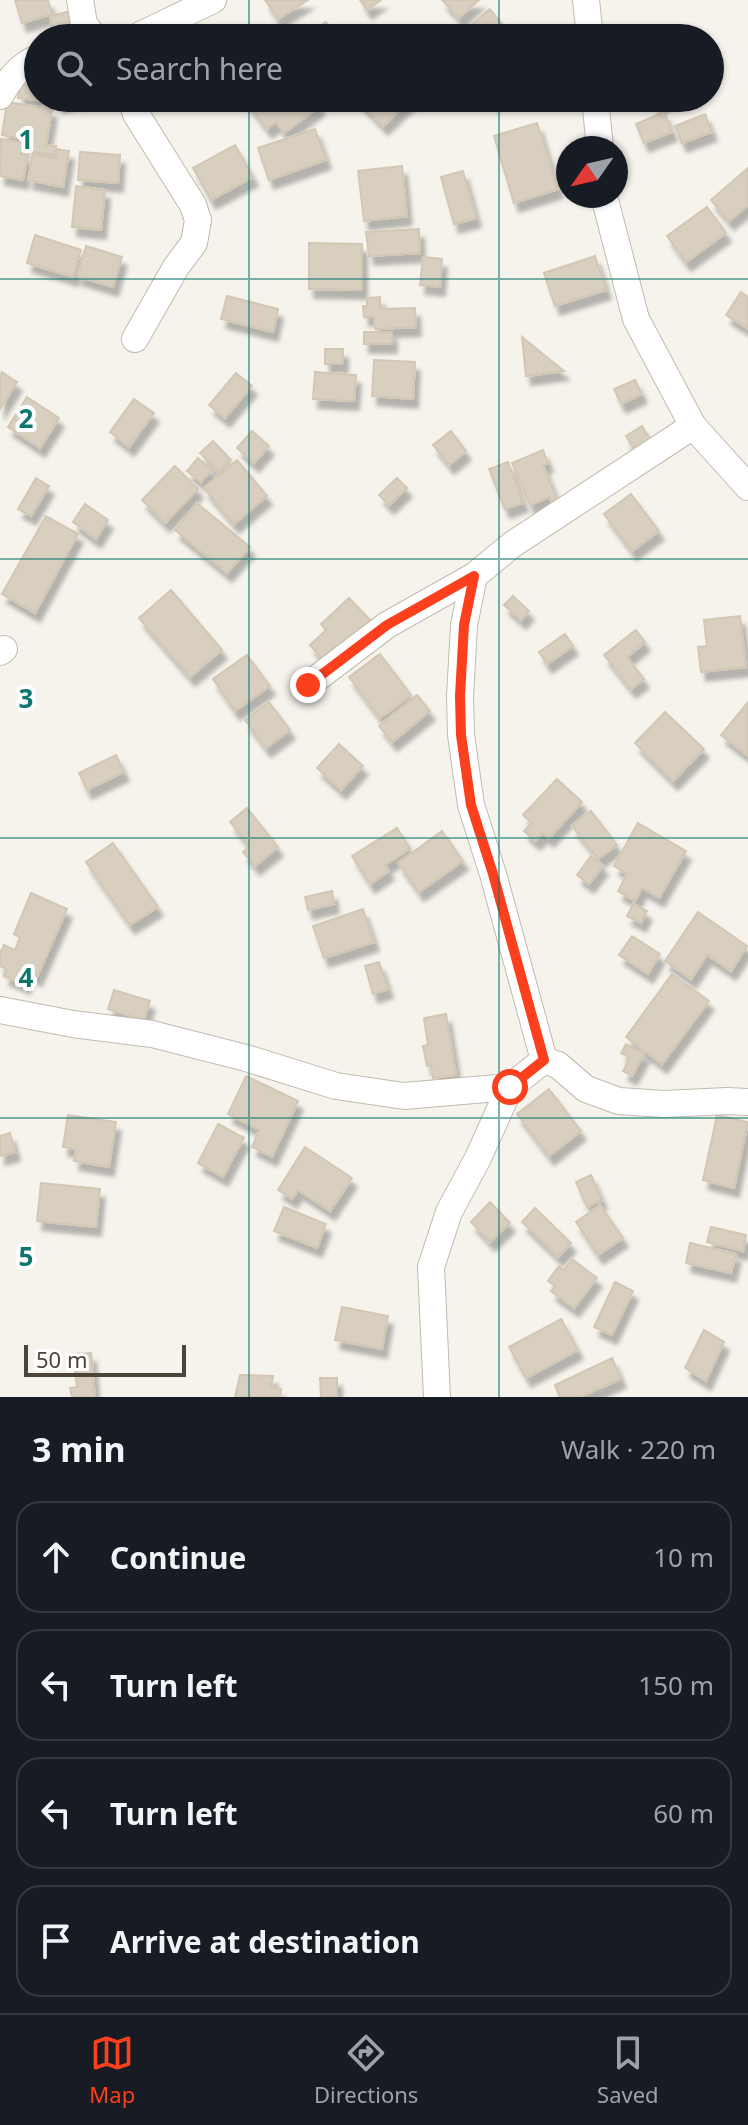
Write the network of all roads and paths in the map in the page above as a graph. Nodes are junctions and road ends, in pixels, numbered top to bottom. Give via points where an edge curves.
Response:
1 (80, 0) edge
2 (213, 0) edge
3 (586, 0) edge
4 (84, 24) edge
5 (163, 24) edge
6 (589, 24) edge
7 (24, 65) edge
8 (0, 96) edge
9 (135, 112) edge
10 (596, 112) edge
11 (599, 136) edge
12 (607, 208) edge
13 (135, 339) dead end
14 (693, 426) junction
15 (748, 487) edge
16 (474, 576) junction
17 (308, 685) dead end
18 (0, 1010) edge
19 (544, 1060) junction
20 (510, 1087) junction
21 (748, 1102) edge
22 (437, 1397) edge

1 - 4 street
2 - 5 street
3 - 6 street
7 - 8 street
9 - 13 street via 198,220 194,243
10 - 11 street
12 - 14 street via 636,319
14 - 15 street
14 - 16 street via 513,544
16 - 17 street via 387,625
16 - 19 street via 464,625 460,696 471,805
18 - 20 street via 152,1034 336,1086 404,1096
19 - 20 street
19 - 21 street via 586,1089 619,1101
20 - 22 street via 449,1212 431,1267

